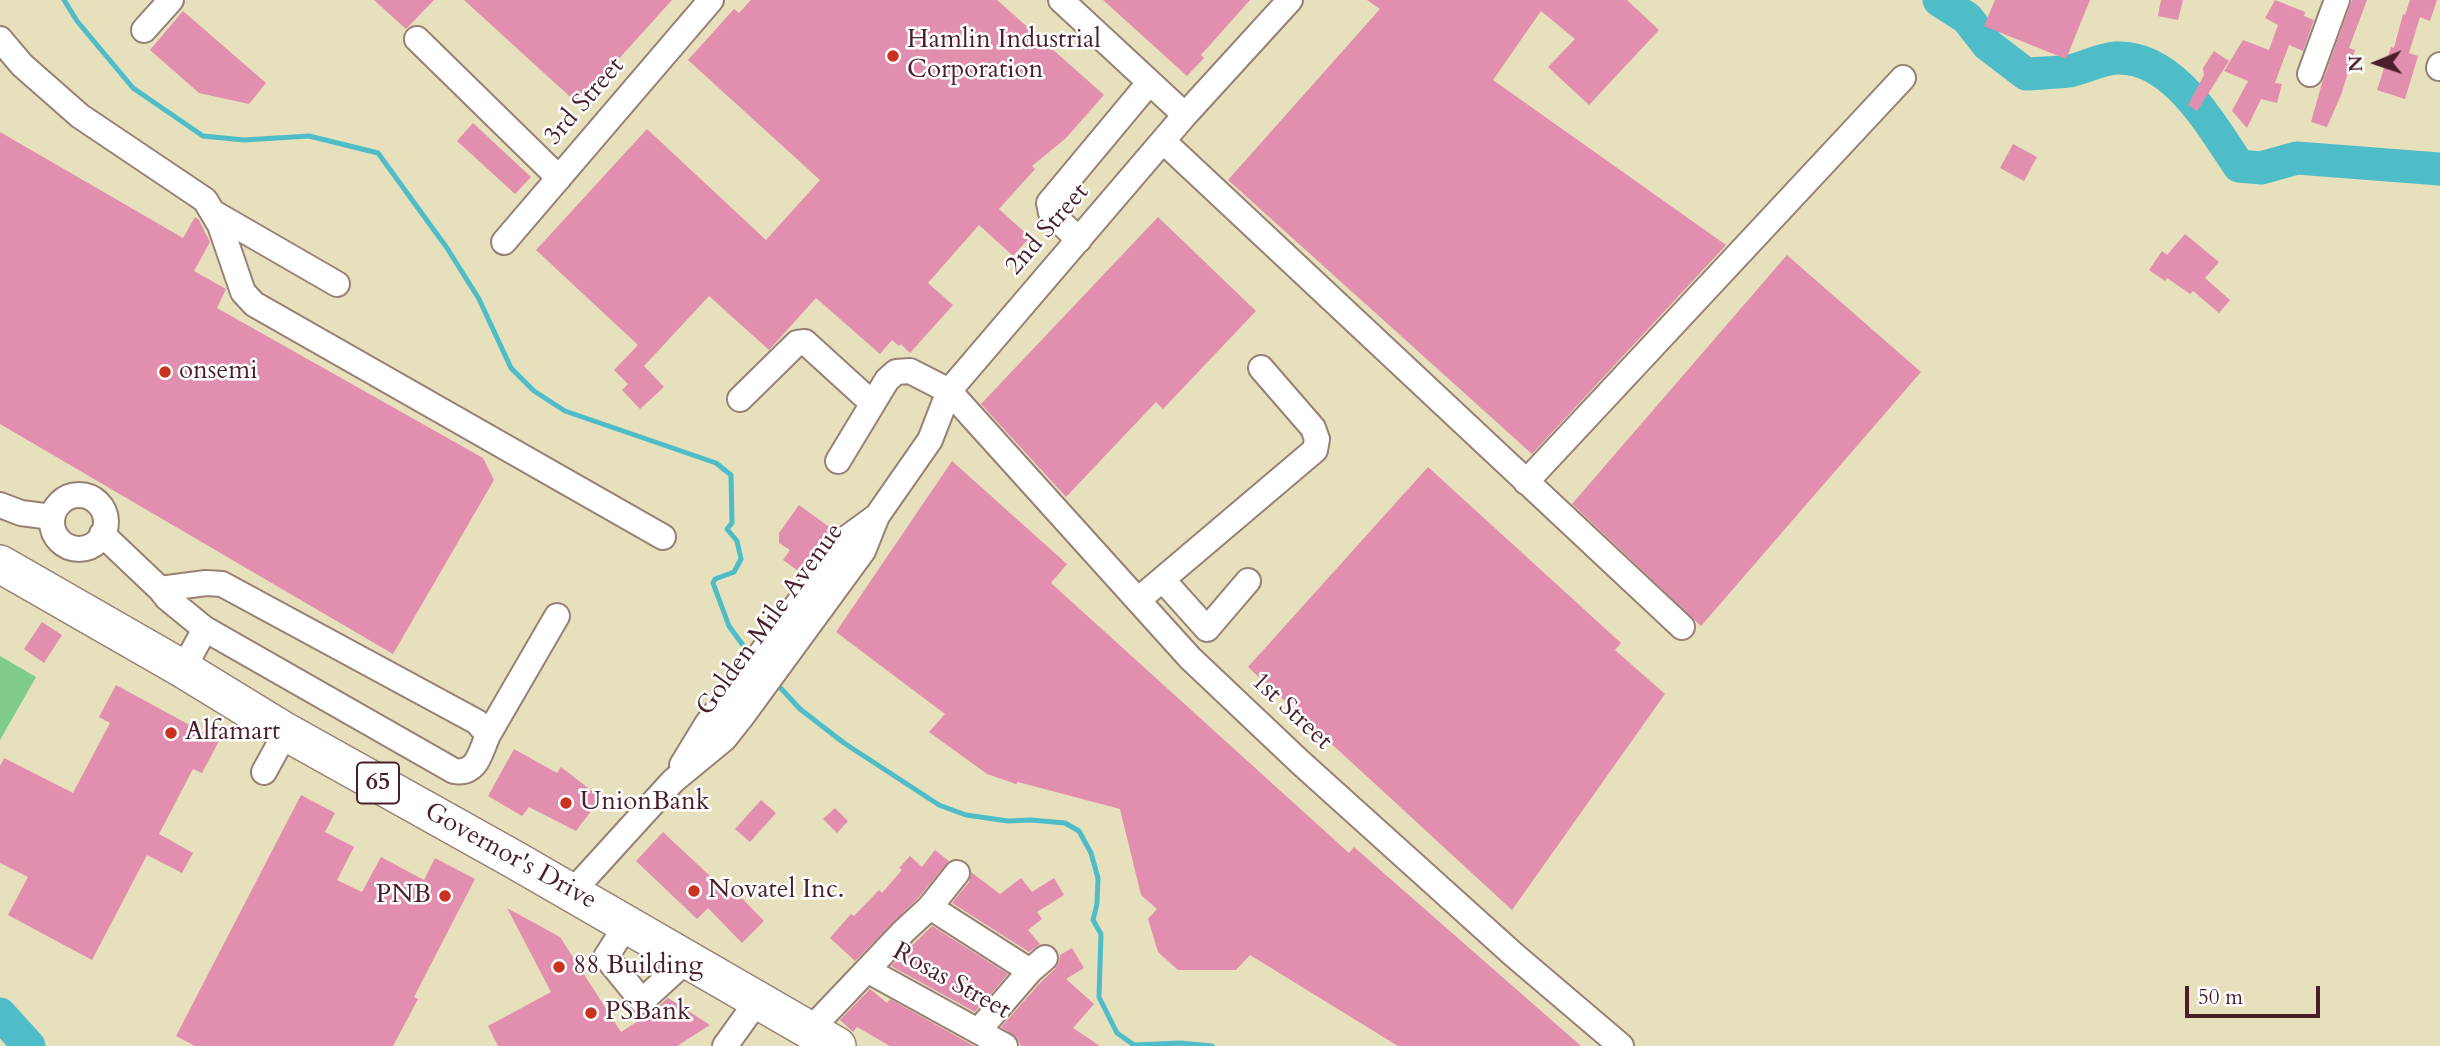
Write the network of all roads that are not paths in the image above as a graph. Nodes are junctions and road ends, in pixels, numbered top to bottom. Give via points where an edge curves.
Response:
1 (171, 0) edge
2 (711, 0) edge
3 (1062, 0) edge
4 (1290, 0) edge
5 (2337, 0) edge
6 (144, 30) dead end
7 (0, 39) edge
8 (417, 39) dead end
9 (2310, 74) dead end
10 (1903, 78) dead end
11 (1149, 83) junction
12 (1185, 115) junction
13 (1163, 141) junction
14 (559, 178) junction
15 (214, 213) junction
16 (1079, 240) junction
17 (504, 242) dead end
18 (337, 284) dead end
19 (1261, 368) dead end
20 (949, 391) junction
21 (740, 399) dead end
22 (872, 403) junction
23 (838, 461) dead end
24 (1527, 482) junction
25 (0, 505) edge
26 (877, 516) joint
27 (52, 517) junction
28 (102, 534) junction
29 (663, 537) dead end
30 (0, 564) edge
31 (1163, 580) junction
32 (1248, 581) dead end
33 (160, 589) junction
34 (1138, 600) junction
35 (557, 616) dead end
36 (1682, 627) dead end
37 (205, 629) junction
38 (183, 669) junction
39 (286, 732) junction
40 (488, 736) junction
41 (264, 772) dead end
42 (957, 873) dead end
43 (572, 892) junction
44 (930, 907) junction
45 (627, 924) junction
46 (688, 959) junction
47 (867, 970) junction
48 (758, 1000) junction
49 (979, 1030) junction
50 (823, 1038) edge
51 (724, 1046) edge
52 (1006, 1046) edge
53 (1621, 1046) edge

1 - 6 street
2 - 14 street, 3rd Street
3 - 11 street
4 - 12 street, 2nd Street
5 - 9 street
7 - 15 street via 80,116 188,187
8 - 14 street
10 - 24 street
11 - 12 street
11 - 16 street via 1049,203 1051,213
12 - 13 street, 2nd Street
13 - 16 street, 2nd Street
13 - 24 street
14 - 17 street, 3rd Street
15 - 18 street
15 - 29 street via 236,277 254,303
16 - 20 street, 2nd Street
19 - 31 street via 1313,428 1315,450
20 - 22 street via 910,371 895,372
20 - 26 street, 2nd Street via 930,440
20 - 34 street, 1st Street
21 - 22 street via 797,343 804,342
22 - 23 street
24 - 36 street
25 - 27 street
26 - 43 street, Golden Mile Avenue via 844,540 795,627 739,702 707,724 673,781
27 - 28 street via 59,540 74,548 90,546
27 - 28 street via 60,502 83,495 103,510
28 - 33 street
30 - 38 highway, Governor's Drive / 65
31 - 32 street via 1208,629
31 - 34 street
33 - 37 street
33 - 40 street via 222,584 477,722
34 - 53 street, 1st Street via 1190,658 1301,763
35 - 40 street
37 - 38 street
37 - 40 street via 454,771 472,769
38 - 39 highway, Governor's Drive / 65
39 - 41 street
39 - 43 highway, Governor's Drive / 65
42 - 44 street
43 - 45 highway, Governor's Drive / 65
44 - 47 street
44 - 49 street via 1037,965
45 - 46 highway, Governor's Drive / 65
45 - 46 street via 606,957 642,1002
46 - 48 highway, Governor's Drive / 65
47 - 49 street, Rosas Street
47 - 50 street
48 - 50 highway, Governor's Drive / 65
48 - 51 street
49 - 52 street, Rosas Street

